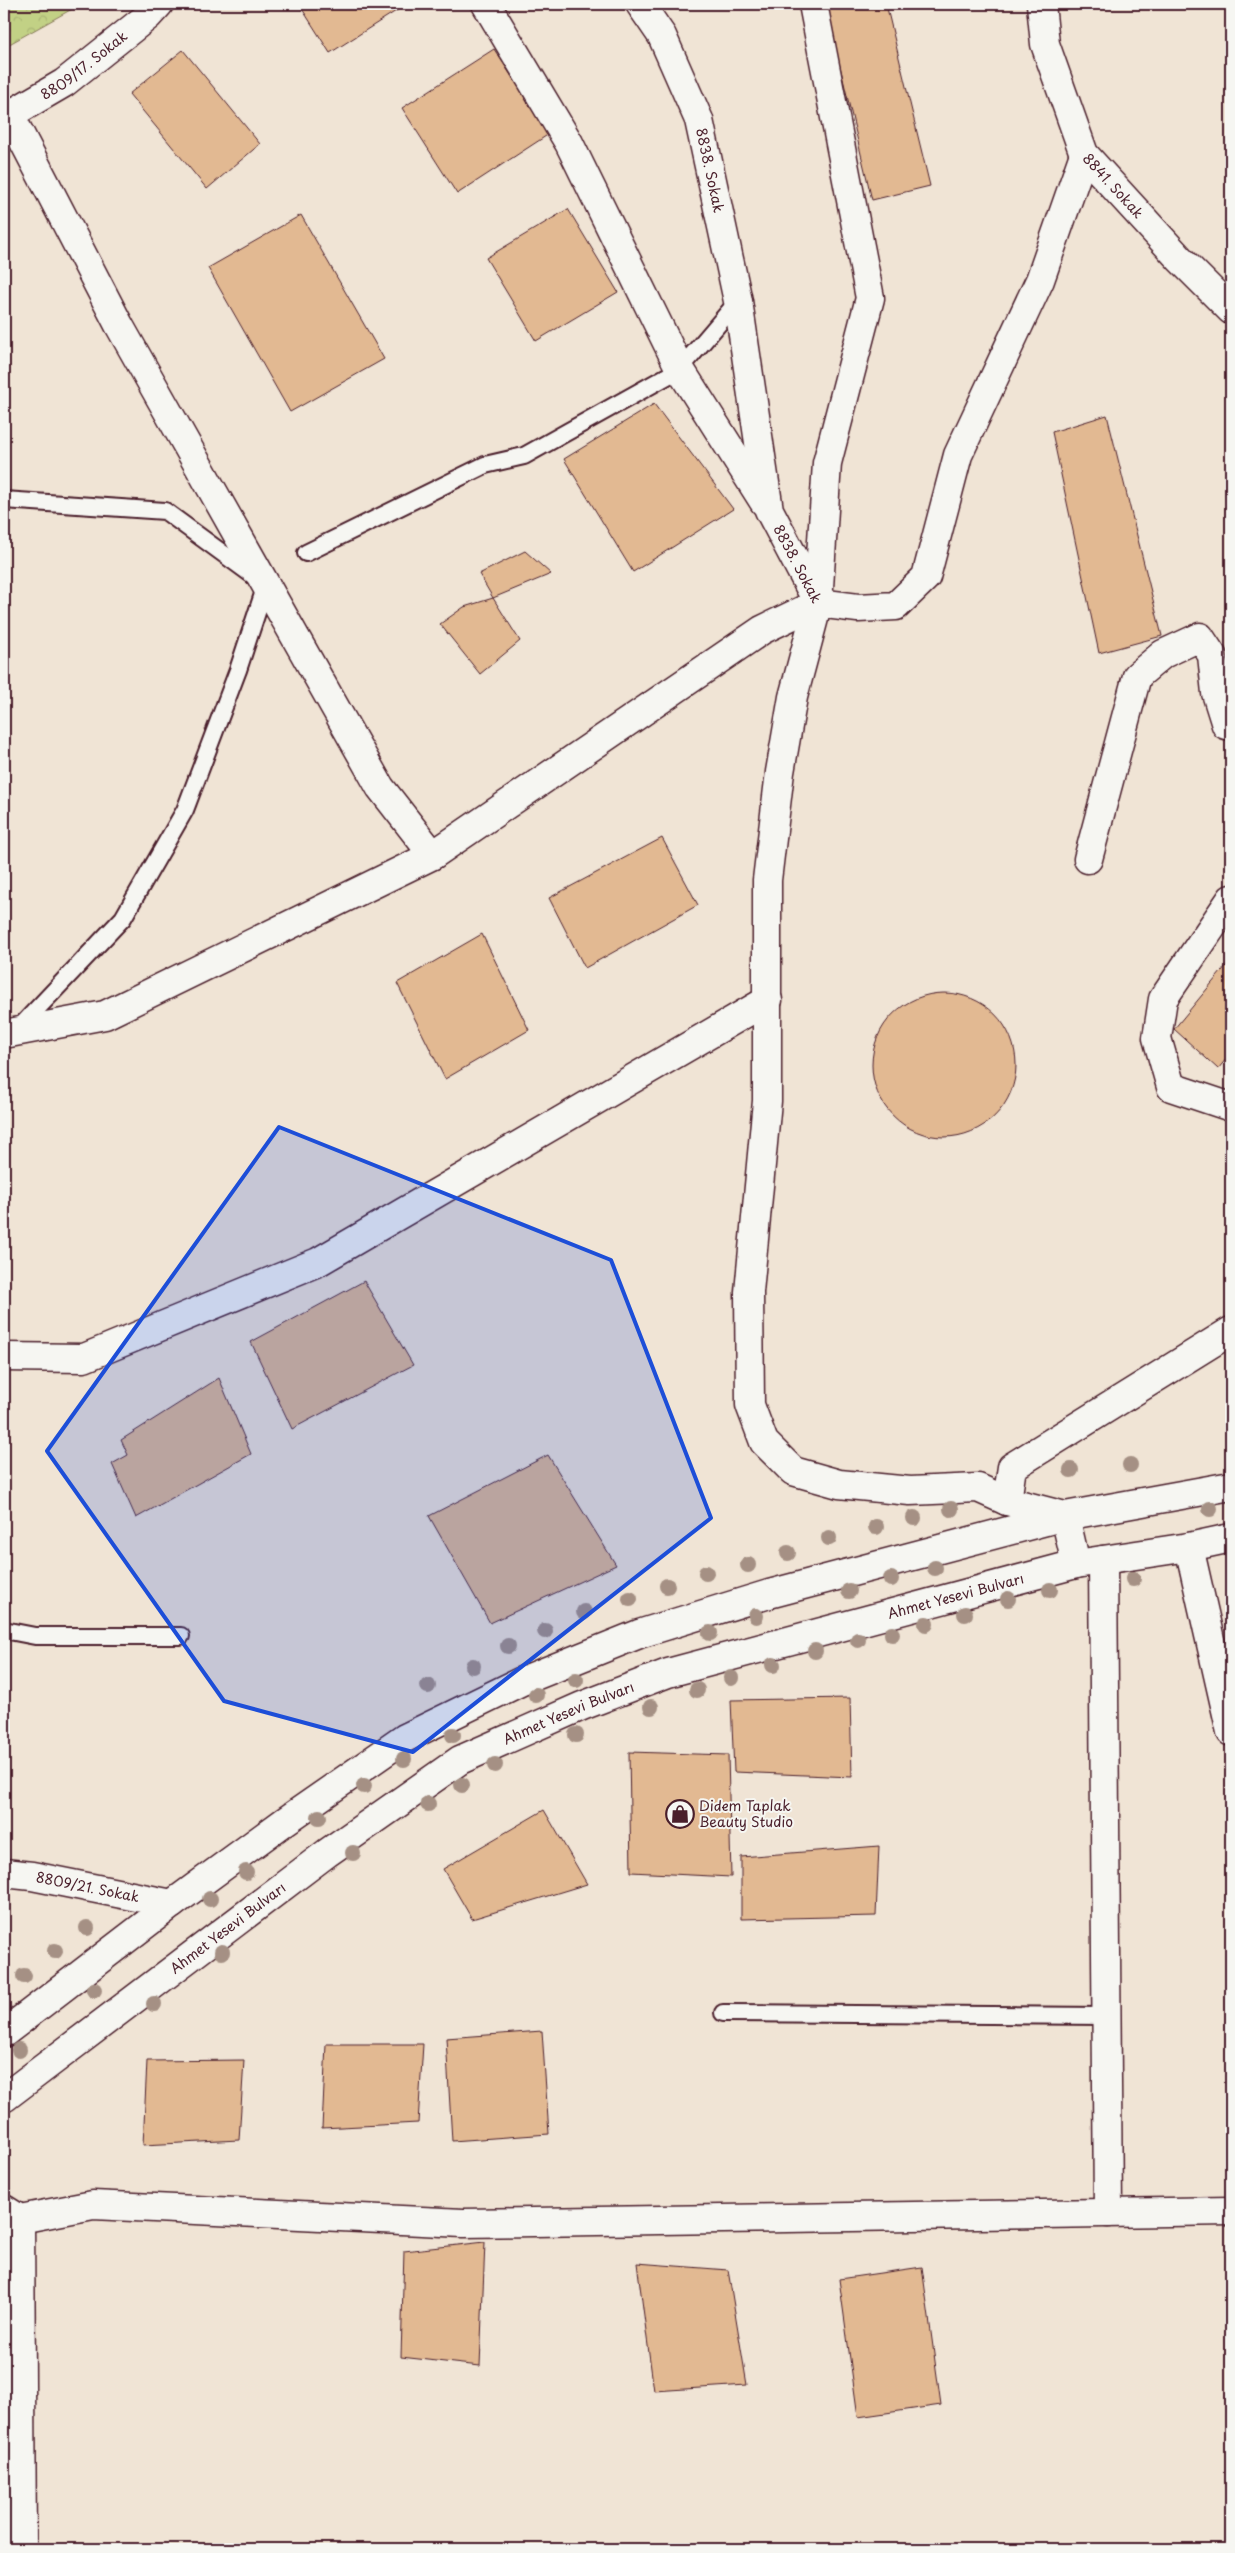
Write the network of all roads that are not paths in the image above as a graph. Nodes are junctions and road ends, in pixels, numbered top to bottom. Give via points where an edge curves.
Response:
1 (158, 4) edge
2 (486, 4) edge
3 (640, 4) edge
4 (813, 4) edge
5 (1041, 4) edge
6 (7, 116) edge
7 (1084, 154) junction
8 (738, 301) junction
9 (1231, 310) edge
10 (680, 369) junction
11 (4, 500) edge
12 (769, 510) junction
13 (306, 553) dead end
14 (266, 585) junction
15 (818, 603) junction
16 (1231, 726) edge
17 (432, 855) junction
18 (1088, 860) dead end
19 (1231, 899) edge
20 (768, 1000) junction
21 (10, 1033) edge
22 (1231, 1108) edge
23 (1231, 1331) edge
24 (4, 1357) edge
25 (1231, 1486) edge
26 (1007, 1501) junction
27 (1065, 1516) junction
28 (1231, 1538) edge
29 (1190, 1547) junction
30 (1103, 1560) junction
31 (1076, 1564) junction
32 (4, 1630) edge
33 (181, 1636) dead end
34 (1231, 1732) edge
35 (4, 1874) edge
36 (172, 1904) junction
37 (723, 2013) dead end
38 (1106, 2016) junction
39 (4, 2033) edge
40 (4, 2098) edge
41 (1231, 2211) edge
42 (1108, 2213) junction
43 (12, 2214) edge
44 (22, 2549) edge

1 - 6 street, 8809/17. Sokak via 148,16 64,83
2 - 10 street via 569,143
3 - 8 street, 8838. Sokak via 662,36 699,120
4 - 15 street via 870,298 827,463
5 - 7 street, 8841. Sokak via 1045,44
6 - 14 street via 119,325
7 - 9 street, 8841. Sokak
7 - 15 street, 8838. Sokak via 1040,280 958,455 926,577 896,606 858,608
8 - 10 lane
8 - 12 street, 8838. Sokak
10 - 12 street
10 - 13 lane via 524,456 485,465
11 - 14 lane via 165,511
12 - 15 street, 8838. Sokak
14 - 17 street via 380,787
14 - 21 lane via 185,810 123,918
15 - 17 street via 762,630
15 - 20 street via 794,697 779,781 767,880
16 - 18 street via 1226,725 1216,693 1212,655 1200,637 1163,654 1137,676
17 - 21 street via 105,1015
19 - 22 street via 1163,999 1157,1038 1171,1087
20 - 24 street via 318,1262 84,1358
20 - 26 street via 767,1101 749,1292 748,1347 750,1405 764,1442 793,1471 839,1484 910,1491 978,1488
23 - 26 street via 1012,1467
25 - 27 street
26 - 27 street
27 - 31 street
27 - 36 street via 769,1594 639,1634 522,1681 405,1738
28 - 29 street, Ahmet Yesevi Bulvarı
29 - 30 street, Ahmet Yesevi Bulvarı
29 - 34 street
30 - 31 street, Ahmet Yesevi Bulvarı
30 - 38 street
31 - 40 street, Ahmet Yesevi Bulvarı via 668,1674 582,1706 460,1760 326,1853
32 - 33 lane via 35,1636
35 - 36 street, 8809/21. Sokak via 32,1876
36 - 39 street
37 - 38 lane
38 - 42 street
41 - 42 street
42 - 43 street via 463,2223 93,2205
43 - 44 street

